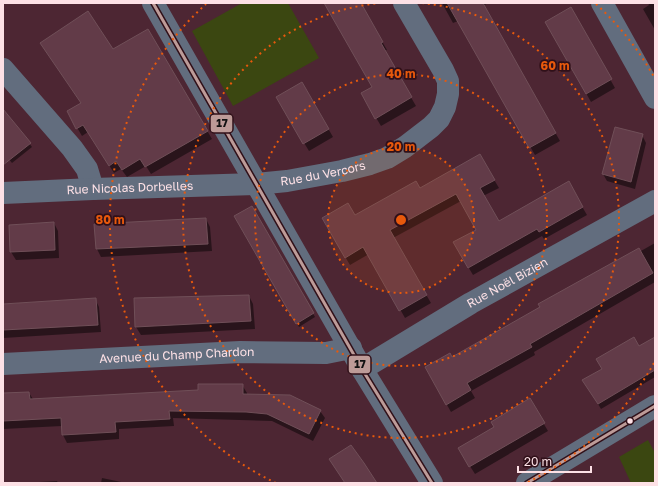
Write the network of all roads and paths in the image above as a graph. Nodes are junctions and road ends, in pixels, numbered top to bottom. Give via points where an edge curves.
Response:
1 (153, 3) edge
2 (404, 3) edge
3 (602, 3) edge
4 (3, 68) edge
5 (655, 98) edge
6 (256, 184) junction
7 (93, 189) junction
8 (3, 194) edge
9 (655, 201) edge
10 (351, 348) junction
11 (3, 364) edge
12 (362, 369) junction
13 (655, 406) edge
14 (432, 483) edge
15 (526, 483) edge

1 - 6 street
2 - 6 street, Rue du Vercors via 448,81 445,107 439,119 387,158 342,171
3 - 5 street
4 - 7 street via 72,148 87,169
6 - 7 street, Rue Nicolas Dorbelles
6 - 10 street
7 - 8 street, Rue Nicolas Dorbelles
9 - 12 street, Rue Noël Bizien via 471,303
10 - 11 street, Avenue du Champ Chardon via 326,353 240,352
10 - 12 street
12 - 14 street
13 - 15 street

